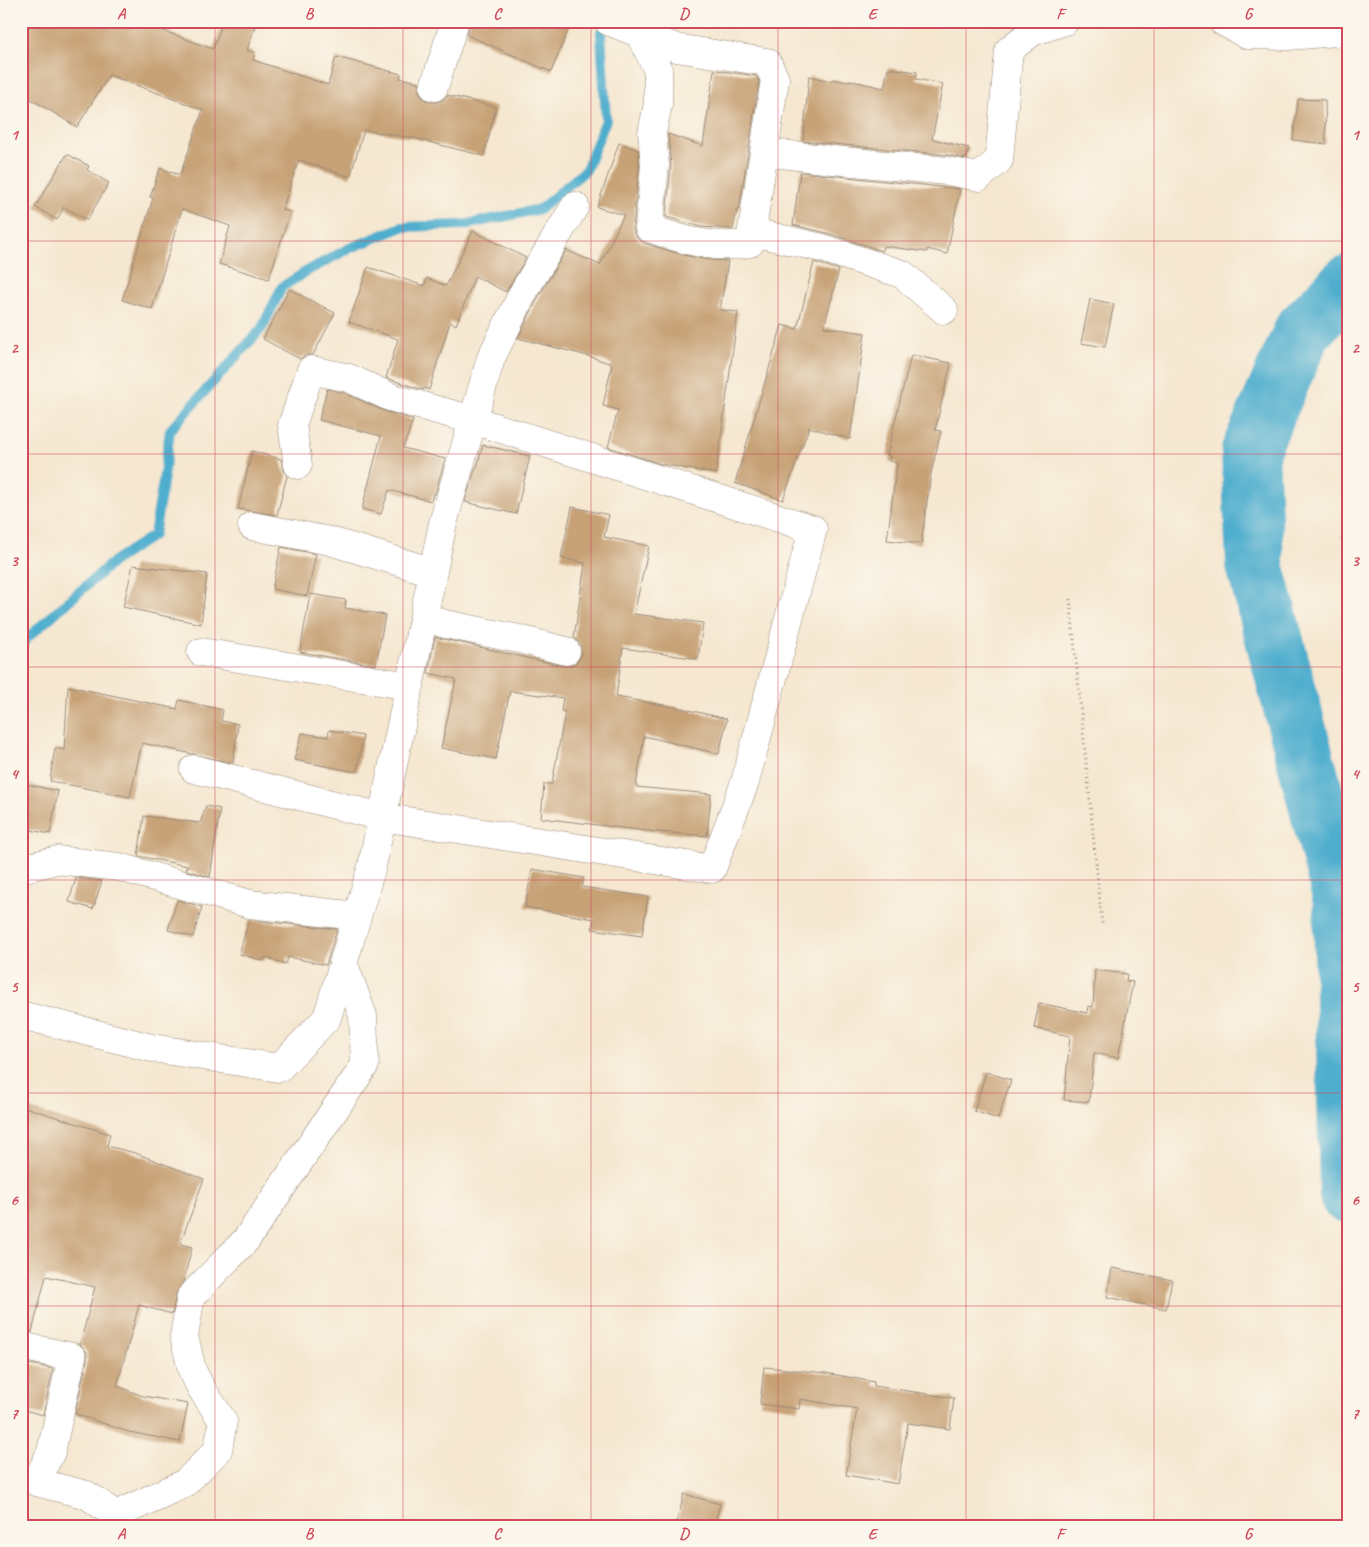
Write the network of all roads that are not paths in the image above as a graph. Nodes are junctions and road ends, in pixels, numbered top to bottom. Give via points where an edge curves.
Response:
1 (455, 21) edge
2 (608, 21) edge
3 (1065, 21) edge
4 (1222, 21) edge
5 (1348, 31) edge
6 (639, 33) junction
7 (434, 87) dead end
8 (764, 152) junction
9 (575, 206) dead end
10 (752, 232) junction
11 (944, 310) dead end
12 (473, 420) junction
13 (298, 465) dead end
14 (252, 526) dead end
15 (433, 572) junction
16 (424, 617) junction
17 (566, 651) dead end
18 (201, 652) dead end
19 (410, 686) junction
20 (194, 769) dead end
21 (382, 818) junction
22 (21, 869) edge
23 (357, 916) junction
24 (344, 962) junction
25 (22, 1018) edge
26 (21, 1346) edge
27 (29, 1487) edge
28 (116, 1521) edge

1 - 7 street
2 - 6 street
3 - 8 street via 1032,32 1009,50 999,160 979,177
4 - 5 street via 1247,35 1288,36
6 - 8 street via 676,48 767,62 775,79
6 - 10 street via 658,70 649,228 680,239 733,247 750,243
8 - 10 street
9 - 12 street via 525,289 491,358
10 - 11 street via 822,248 902,274
12 - 13 street via 390,398 349,378 311,370 292,425
12 - 15 street via 443,523
12 - 21 street via 813,529 745,782 712,869
14 - 15 street via 330,541
15 - 16 street
16 - 17 street
16 - 19 street
18 - 19 street
19 - 21 street
20 - 21 street
21 - 23 street
22 - 23 street via 57,860 119,868 250,904
23 - 24 street
24 - 25 street via 327,1018 279,1068 152,1048
24 - 28 street via 363,1016 365,1065 246,1240 190,1296 184,1336 192,1370 224,1421 218,1450 185,1483
26 - 27 street via 72,1357 51,1452
27 - 28 street via 87,1495

